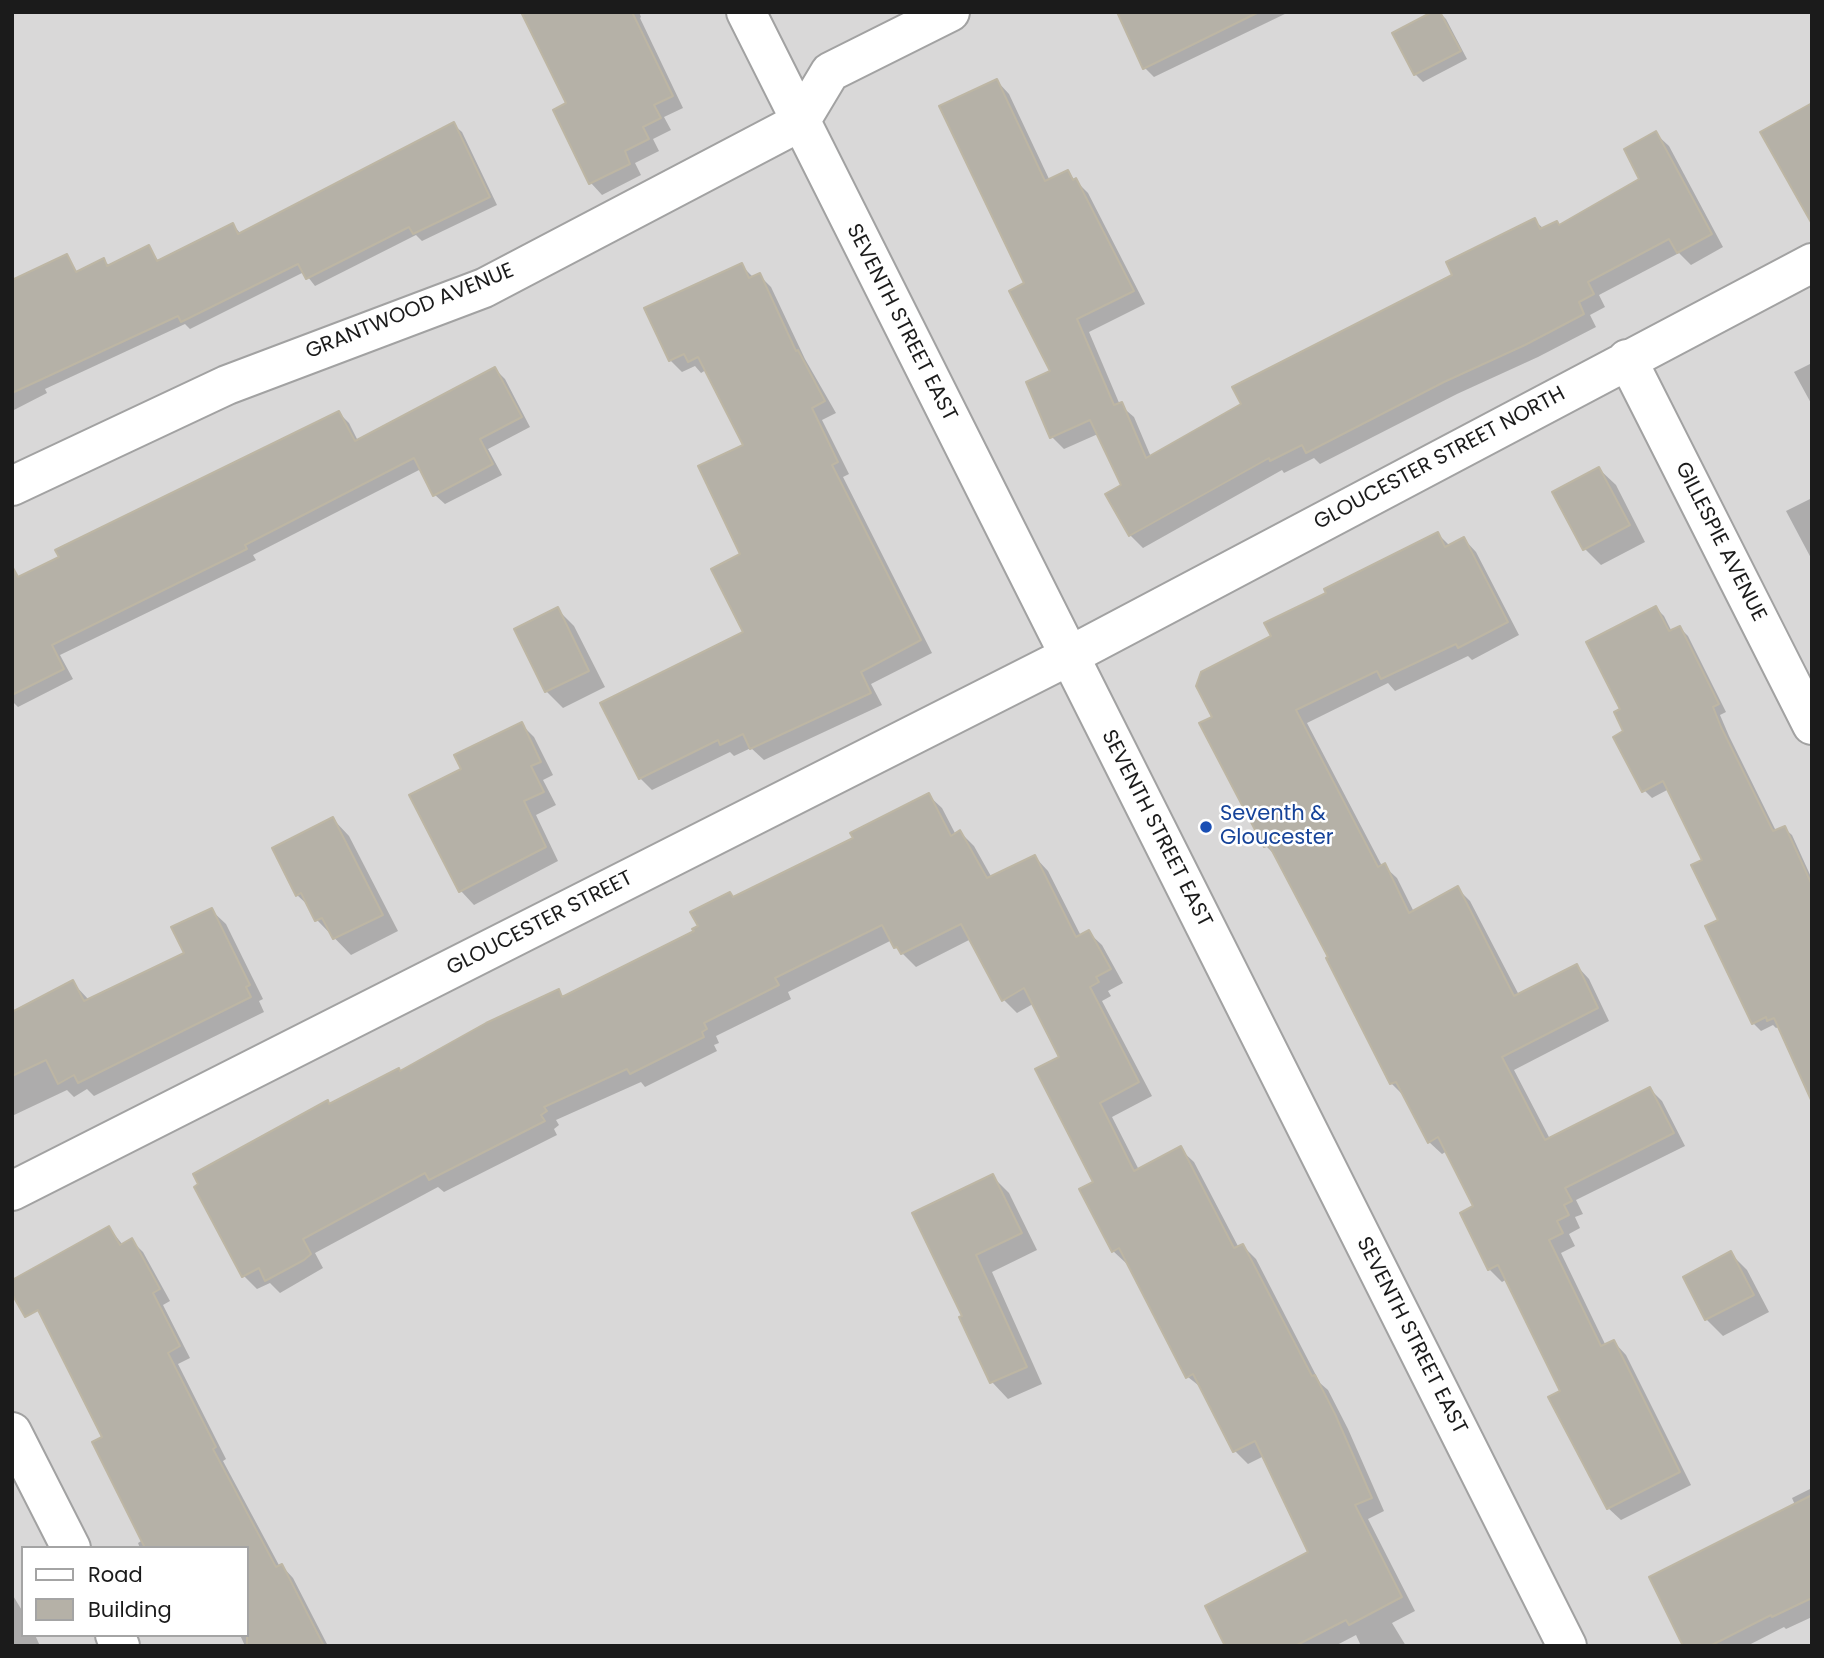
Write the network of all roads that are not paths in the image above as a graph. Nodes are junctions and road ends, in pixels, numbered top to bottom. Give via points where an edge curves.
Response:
1 (746, 12) edge
2 (950, 12) edge
3 (800, 122) junction
4 (1812, 264) edge
5 (1628, 359) junction
6 (12, 486) edge
7 (1069, 656) junction
8 (1812, 725) edge
9 (12, 1191) edge
10 (12, 1432) edge
11 (70, 1546) edge
12 (1567, 1646) edge

1 - 3 street, SEVENTH STREET EAST
2 - 3 street via 830,72
3 - 6 street, GRANTWOOD AVENUE via 484,288 227,385
3 - 7 street, SEVENTH STREET EAST
4 - 5 street, GLOUCESTER STREET NORTH
5 - 7 street, GLOUCESTER STREET NORTH
5 - 8 street, GILLESPIE AVENUE
7 - 9 street, GLOUCESTER STREET
7 - 12 street, SEVENTH STREET EAST
10 - 11 street

